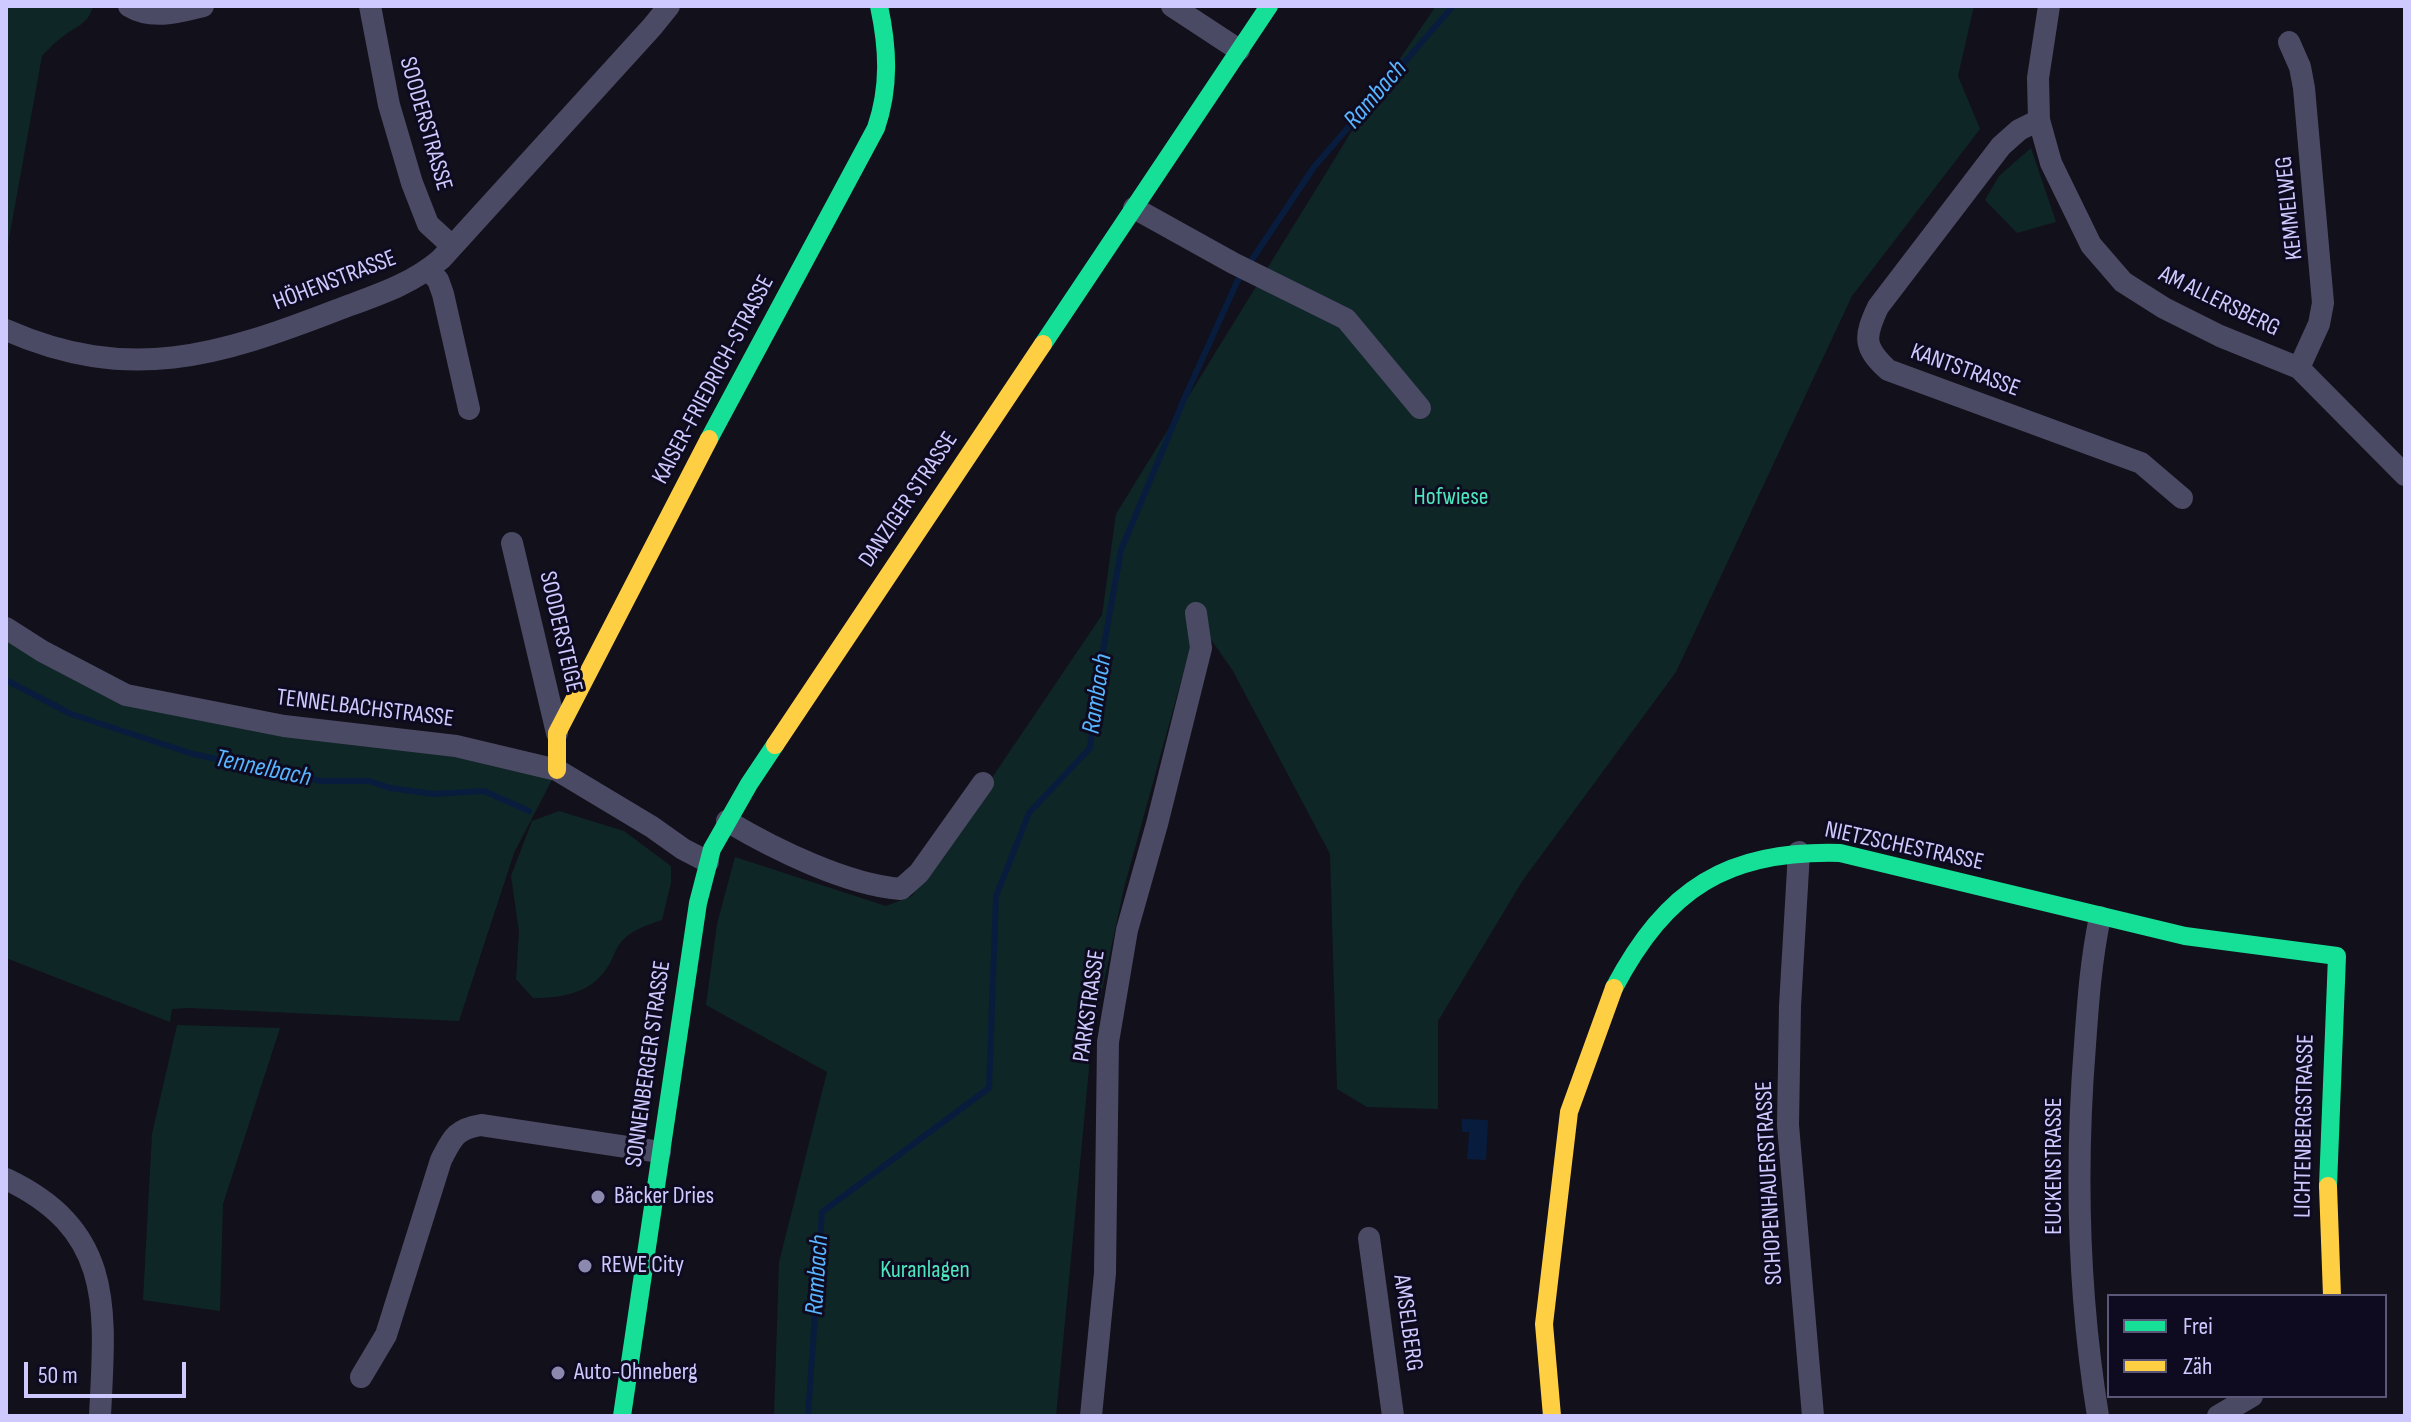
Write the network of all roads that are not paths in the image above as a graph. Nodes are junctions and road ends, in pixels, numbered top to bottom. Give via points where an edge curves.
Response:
1 (129, 6) edge
2 (203, 6) edge
3 (370, 6) edge
4 (669, 6) edge
5 (879, 6) edge
6 (1172, 6) edge
7 (1269, 6) edge
8 (2049, 6) edge
9 (2289, 42) dead end
10 (1239, 50) junction
11 (2039, 120) junction
12 (1134, 208) junction
13 (452, 246) junction
14 (428, 270) junction
15 (6, 330) edge
16 (2299, 368) junction
17 (1420, 408) dead end
18 (469, 409) dead end
19 (2405, 475) edge
20 (2182, 498) dead end
21 (512, 543) dead end
22 (1196, 613) dead end
23 (6, 628) edge
24 (557, 733) junction
25 (557, 770) junction
26 (983, 783) dead end
27 (727, 821) junction
28 (1799, 852) junction
29 (708, 862) junction
30 (2100, 917) junction
31 (2337, 956) joint
32 (660, 1152) junction
33 (6, 1179) edge
34 (1369, 1238) dead end
35 (2332, 1294) edge
36 (361, 1377) dead end
37 (2249, 1398) edge
38 (100, 1416) edge
39 (622, 1416) edge
40 (1091, 1416) edge
41 (1393, 1416) edge
42 (1552, 1416) edge
43 (1813, 1416) edge
44 (2098, 1416) edge
45 (2218, 1416) edge

1 - 2 street via 158,14
3 - 13 street, SOODERSTRASSE via 389,105 412,183 428,224
4 - 13 street, HÖHENSTRASSE
5 - 24 street, KAISER-FRIEDRICH-STRASSE via 888,79 876,128 756,347
6 - 10 street
7 - 10 street, DANZIGER STRASSE
8 - 11 street, AM ALLERSBERG via 2041,51
9 - 16 street, KEMMELWEG via 2304,88 2322,269 2319,324
10 - 12 street, DANZIGER STRASSE
11 - 16 street, AM ALLERSBERG via 2068,202 2091,245 2123,282 2206,329
11 - 20 street, KANTSTRASSE via 2001,146 1878,307 1868,343 1888,370 2141,463
12 - 17 street via 1346,319
12 - 27 street, DANZIGER STRASSE
13 - 14 street, HÖHENSTRASSE
14 - 15 street, HÖHENSTRASSE via 326,315 189,357 94,357
14 - 18 street via 443,294
16 - 19 street, AM ALLERSBERG
21 - 24 street, SOODERSTEIGE
22 - 40 street, PARKSTRASSE via 1201,648 1127,930 1108,1042 1105,1273
23 - 25 street, TENNELBACHSTRASSE via 126,695 284,726 456,746
24 - 25 street, KAISER-FRIEDRICH-STRASSE
25 - 29 street, TENNELBACHSTRASSE
26 - 27 street via 919,873 901,889 876,887 768,846
27 - 29 street, DANZIGER STRASSE
28 - 30 street, NIETZSCHESTRASSE via 1840,853
28 - 42 street, NIETZSCHESTRASSE via 1757,859 1713,876 1678,900 1632,954 1614,988 1569,1112 1544,1324
28 - 43 street, SCHOPENHAUERSTRASSE via 1788,1125
29 - 32 street, SONNENBERGER STRASSE
30 - 31 street, NIETZSCHESTRASSE via 2185,936
30 - 44 street, EUCKENSTRASSE via 2092,953 2079,1118 2081,1271
31 - 35 street, LICHTENBERGSTRASSE via 2327,1162
32 - 36 street via 481,1125 465,1128 441,1160 386,1335
32 - 39 street, SONNENBERGER STRASSE
33 - 38 street via 33,1191 61,1214 82,1240 97,1274 103,1322
34 - 41 street, AMSELBERG
37 - 45 street

